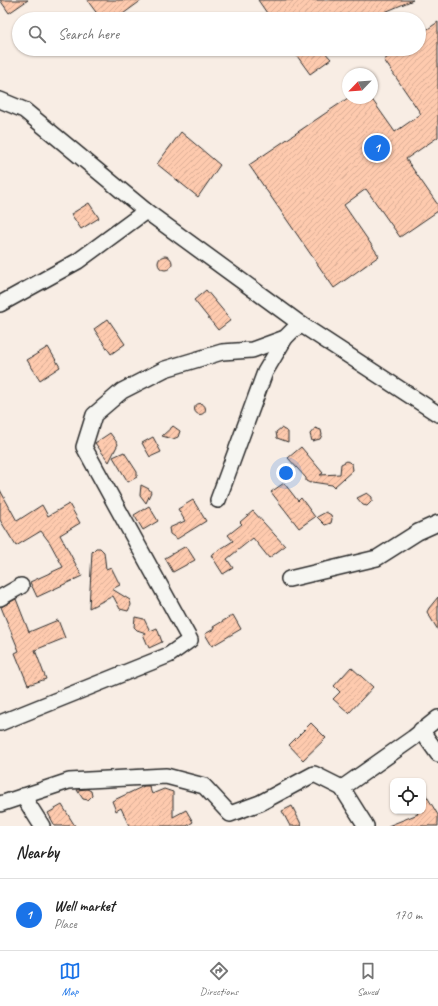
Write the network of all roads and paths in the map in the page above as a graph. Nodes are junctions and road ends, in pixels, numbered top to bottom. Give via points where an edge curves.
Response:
1 (0, 100) edge
2 (146, 211) junction
3 (0, 304) edge
4 (302, 325) junction
5 (285, 338) junction
6 (438, 414) edge
7 (218, 500) dead end
8 (438, 522) edge
9 (290, 579) dead end
10 (21, 586) dead end
11 (0, 598) edge
12 (438, 718) edge
13 (0, 723) edge
14 (421, 730) junction
15 (438, 754) edge
16 (342, 788) junction
17 (23, 796) junction
18 (0, 804) edge
19 (230, 820) edge
20 (42, 826) edge
21 (366, 826) edge

1 - 2 street via 24,110
2 - 3 street via 78,261
2 - 4 street
4 - 5 street
4 - 6 street
5 - 7 street via 265,372
5 - 13 street via 252,350 222,352 165,369 122,391 94,414 84,447 190,640 168,654
8 - 9 street via 378,558
10 - 11 street
12 - 14 street
14 - 15 street
14 - 16 street
16 - 19 street via 314,774
16 - 21 street
17 - 18 street
17 - 19 street via 69,781 166,776 204,786
17 - 20 street

